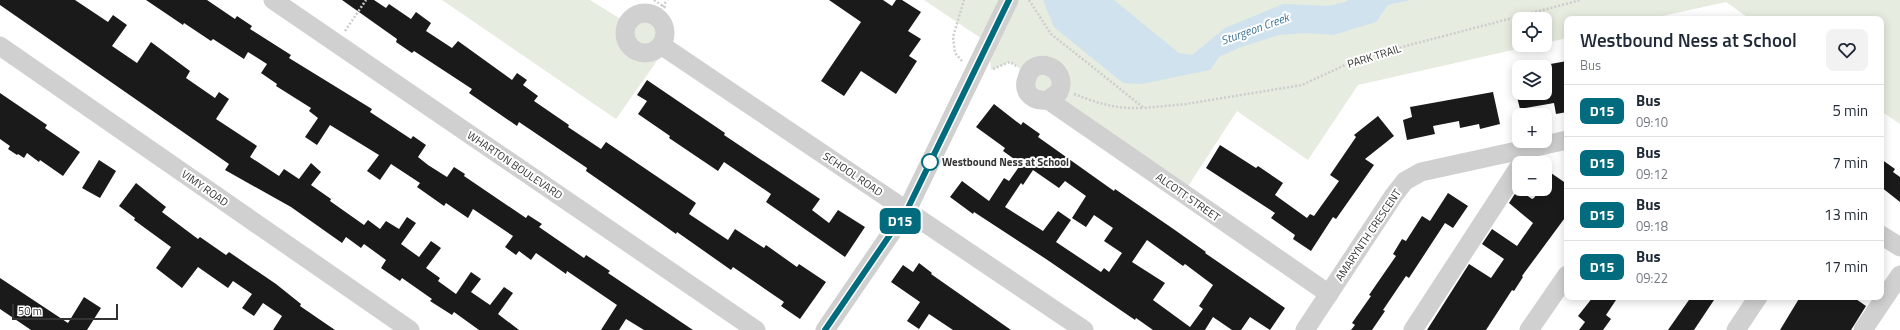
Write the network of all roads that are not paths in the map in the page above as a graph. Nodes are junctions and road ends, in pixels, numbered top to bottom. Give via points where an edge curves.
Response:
1 (273, 0) edge
2 (1007, 3) edge
3 (660, 7) edge
4 (661, 45) junction
5 (0, 46) edge
6 (1054, 95) junction
7 (1564, 141) edge
8 (1529, 156) edge
9 (1512, 161) edge
10 (1512, 171) edge
11 (907, 210) junction
12 (1884, 237) edge
13 (1900, 247) edge
14 (1900, 275) edge
15 (1564, 279) edge
16 (1329, 294) junction
17 (1884, 299) edge
18 (1756, 300) edge
19 (1883, 300) edge
20 (410, 330) edge
21 (756, 330) edge
22 (825, 330) edge
23 (1084, 330) edge
24 (1305, 330) edge
25 (1413, 330) edge
26 (1529, 330) edge
27 (1736, 330) edge
28 (1863, 330) edge

1 - 21 street, WHARTON BOULEVARD
2 - 11 street
3 - 4 street via 665,30
3 - 4 street via 631,18 625,30 625,38 629,45 641,53 654,51
4 - 11 street, SCHOOL ROAD
5 - 20 street, VIMY ROAD
6 - 6 street, ALCOTT STREET via 1035,99 1027,91 1025,83 1028,74 1034,68 1041,65 1050,66 1056,71 1061,79
6 - 16 street, ALCOTT STREET
7 - 8 street, AMARYNTH CRESCENT
9 - 16 street, AMARYNTH CRESCENT via 1421,172 1405,181
10 - 25 street
11 - 22 street
11 - 23 street, SCHOOL ROAD
12 - 13 street
14 - 17 street
15 - 26 street
16 - 24 street, AMARYNTH CRESCENT
18 - 27 street
19 - 28 street

